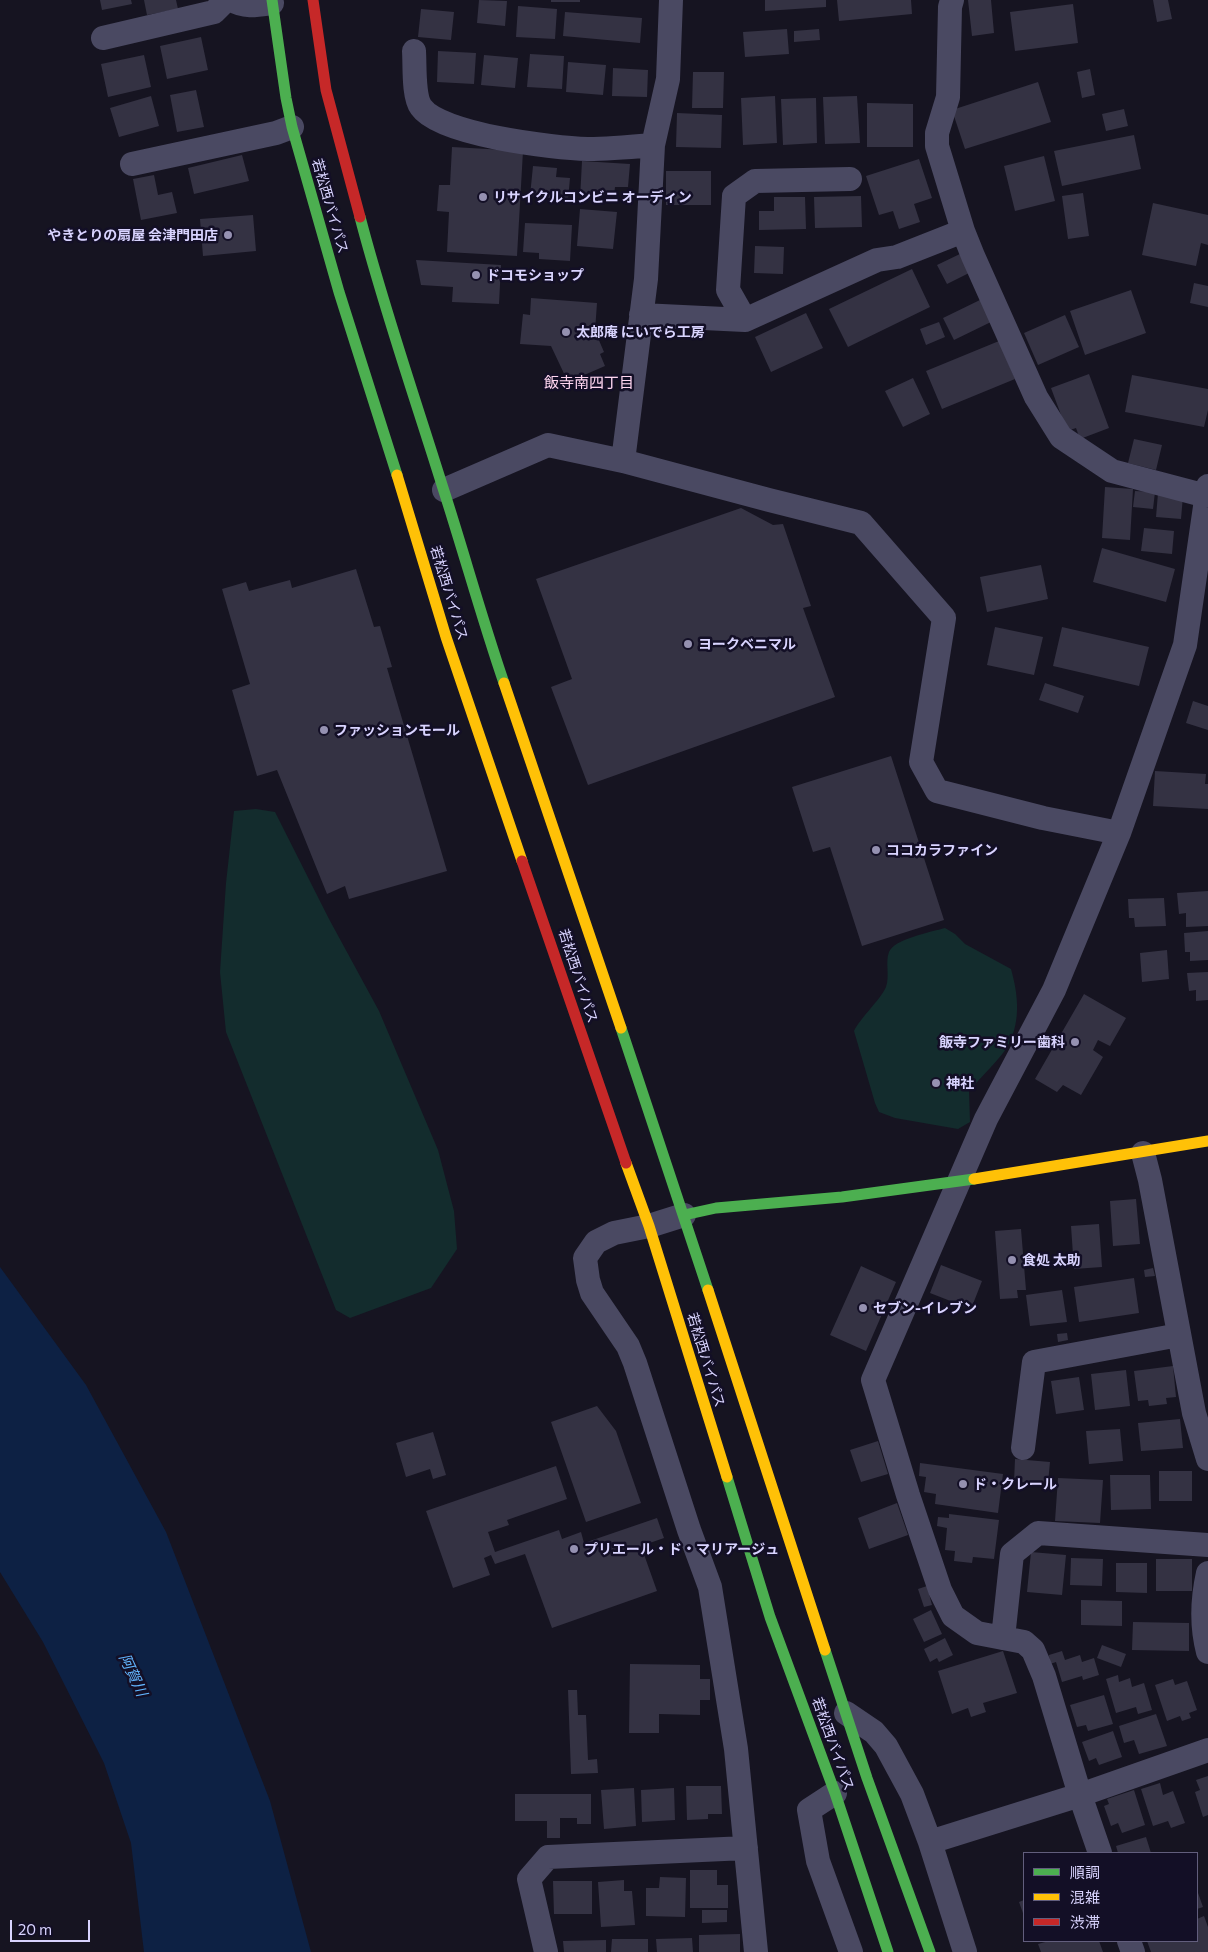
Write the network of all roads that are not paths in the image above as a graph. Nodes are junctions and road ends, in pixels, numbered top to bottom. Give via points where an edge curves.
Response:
1 (226, 0) edge
2 (232, 0) edge
3 (313, 0) edge
4 (671, 0) edge
5 (952, 0) edge
6 (272, 1) edge
7 (103, 38) dead end
8 (414, 50) dead end
9 (292, 127) junction
10 (653, 145) junction
11 (132, 164) dead end
12 (850, 179) dead end
13 (963, 230) junction
14 (641, 314) junction
15 (745, 320) junction
16 (622, 461) junction
17 (444, 490) junction
18 (1207, 491) edge
19 (1119, 833) junction
20 (1208, 1141) edge
21 (1142, 1153) junction
22 (957, 1182) junction
23 (684, 1215) junction
24 (650, 1226) junction
25 (1179, 1335) junction
26 (1023, 1448) dead end
27 (1208, 1459) edge
28 (1208, 1545) edge
29 (1208, 1573) edge
30 (1003, 1638) junction
31 (1208, 1652) edge
32 (846, 1713) junction
33 (1208, 1750) edge
34 (835, 1793) junction
35 (1080, 1795) junction
36 (930, 1842) junction
37 (746, 1848) junction
38 (1100, 1852) edge
39 (546, 1952) edge
40 (756, 1952) edge
41 (851, 1952) edge
42 (888, 1952) edge
43 (930, 1952) edge
44 (964, 1952) edge

1 - 7 street via 214,12
2 - 6 street via 256,6
3 - 17 main road, 若松西バイパス via 326,90 374,271
4 - 10 street via 668,79
5 - 13 street via 948,97 937,133 937,146
6 - 9 main road, 若松西バイパス
8 - 10 street via 420,106 437,120 486,135 542,145 586,149
9 - 11 street
9 - 24 main road, 若松西バイパス via 339,292 446,637 587,1053
10 - 14 street via 646,279
12 - 15 street via 755,181 734,196 728,290
13 - 15 street via 897,257 877,260
13 - 18 street via 1032,388 1061,437 1112,470
14 - 15 street
14 - 16 street
16 - 17 street via 548,445
16 - 19 street via 861,522 944,618 921,762 937,791
17 - 23 main road, 若松西バイパス via 484,625
18 - 19 street via 1185,645
19 - 22 street via 1054,990 986,1119
20 - 21 main road
21 - 22 main road
21 - 25 street
22 - 23 main road via 842,1197 716,1208
22 - 30 street via 873,1380 940,1590 953,1616 978,1633
23 - 24 street
23 - 32 main road, 若松西バイパス
24 - 34 main road, 若松西バイパス via 770,1617
24 - 37 street via 614,1233 596,1242 585,1258 588,1280 592,1293 628,1346 635,1363 710,1587 736,1749
25 - 26 street via 1034,1362
25 - 27 street via 1194,1413
28 - 30 street via 1038,1533 1012,1554
29 - 31 street via 1202,1625
30 - 35 street via 1024,1642 1033,1650
32 - 36 street via 874,1732 886,1746 912,1794
32 - 43 main road, 若松西バイパス
33 - 35 street
34 - 41 street via 809,1810 818,1861
34 - 42 main road, 若松西バイパス
35 - 36 street
35 - 38 street
36 - 44 street
37 - 39 street via 548,1857 529,1879
37 - 40 street

